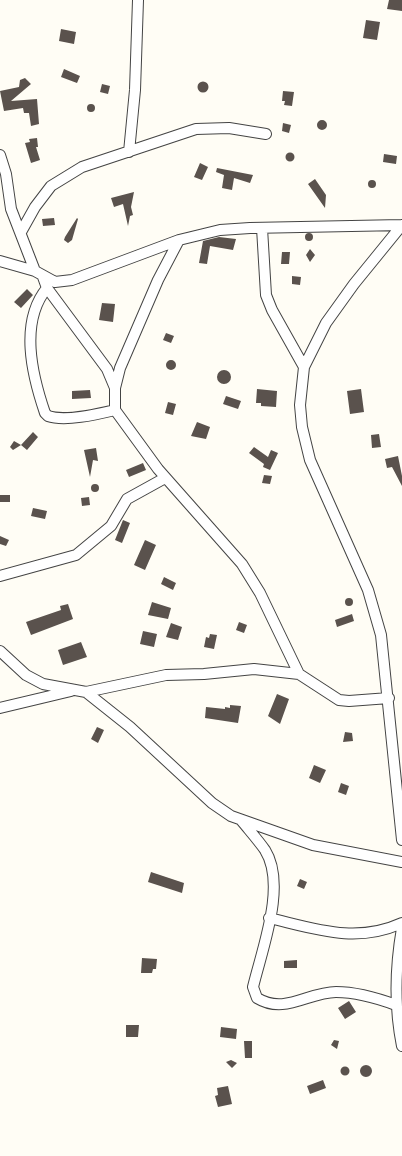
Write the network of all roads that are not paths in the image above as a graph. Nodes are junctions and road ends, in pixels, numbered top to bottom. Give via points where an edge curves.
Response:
1 (138, 0) edge
2 (266, 134) dead end
3 (129, 152) junction
4 (0, 154) edge
5 (402, 225) edge
6 (262, 228) junction
7 (21, 232) junction
8 (179, 240) junction
9 (0, 261) edge
10 (39, 274) junction
11 (47, 288) junction
12 (304, 367) junction
13 (115, 388) junction
14 (116, 410) junction
15 (165, 478) junction
16 (0, 576) edge
17 (0, 651) edge
18 (300, 674) junction
19 (75, 690) junction
20 (86, 692) junction
21 (389, 698) junction
22 (0, 708) edge
23 (240, 819) junction
24 (402, 840) edge
25 (402, 862) edge
26 (269, 918) junction
27 (402, 923) edge
28 (402, 928) edge
29 (396, 1005) junction
30 (402, 1046) edge

1 - 3 street
2 - 3 street via 211,127
3 - 7 street via 82,167 51,186
4 - 7 street via 11,209
5 - 6 street
5 - 12 street via 326,323
6 - 8 street via 220,230
6 - 12 street via 266,295
7 - 10 street
8 - 10 street via 72,280 55,282
8 - 13 street via 158,280 120,368
9 - 10 street
10 - 11 street
11 - 13 street via 108,369
11 - 14 street via 38,300 31,337 32,367 45,413 51,418
12 - 21 street via 300,405 306,447 375,611
13 - 14 street
14 - 15 street
15 - 16 street via 127,499 111,526 76,555
15 - 18 street via 242,564
17 - 19 street via 43,684
18 - 20 street via 254,668 166,675
18 - 21 street via 340,700
19 - 20 street
19 - 22 street
20 - 23 street via 130,727 212,803
21 - 24 street
23 - 25 street via 313,845
23 - 26 street via 266,851 274,873 275,896
26 - 27 street via 347,934 366,934
26 - 29 street via 253,987 257,998 280,1005 333,992 352,993
28 - 29 street via 396,967
29 - 30 street

